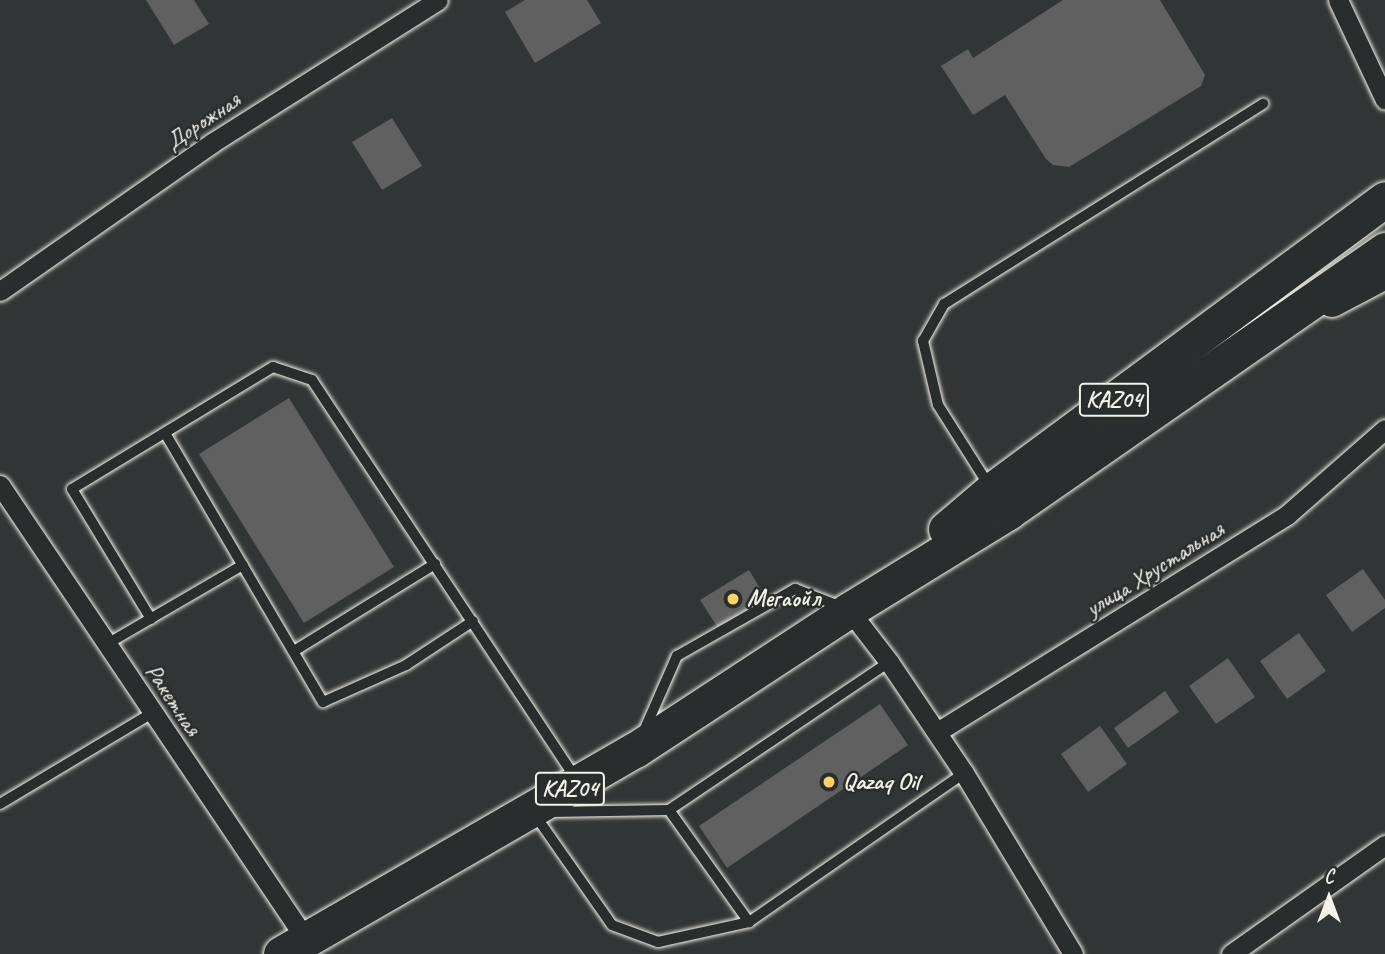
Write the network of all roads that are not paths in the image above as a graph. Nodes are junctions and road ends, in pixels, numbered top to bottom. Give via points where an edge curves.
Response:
1 (438, 0) edge
2 (1338, 0) edge
3 (1385, 100) edge
4 (1263, 104) dead end
5 (1385, 199) edge
6 (1385, 250) edge
7 (1385, 274) edge
8 (0, 291) edge
9 (1251, 345) junction
10 (1385, 429) edge
11 (165, 433) junction
12 (0, 485) edge
13 (992, 490) junction
14 (436, 564) junction
15 (243, 565) junction
16 (849, 610) junction
17 (151, 619) junction
18 (473, 621) junction
19 (106, 644) junction
20 (294, 651) junction
21 (890, 662) junction
22 (152, 713) junction
23 (937, 732) junction
24 (635, 750) junction
25 (964, 773) junction
26 (579, 784) junction
27 (0, 804) edge
28 (669, 810) junction
29 (532, 812) junction
30 (1385, 845) edge
31 (749, 922) junction
32 (294, 948) edge
33 (1073, 954) edge
34 (1231, 954) edge

1 - 8 street, Дорожная via 212,143
2 - 3 street
4 - 13 lane via 944,304 923,341 938,404
5 - 13 highway, KАZ04
6 - 9 highway, KАZ04
7 - 9 main road
9 - 16 highway, KАZ04 via 1008,512
10 - 23 street, улица Хрустальная via 1289,514
11 - 14 lane via 273,368 312,380
11 - 15 lane
11 - 17 lane via 72,489
12 - 19 street, Ракетная
13 - 16 highway, KАZ04
14 - 18 lane
14 - 20 lane
15 - 17 lane
15 - 20 lane
16 - 21 street
16 - 24 highway, KАZ04
16 - 24 lane via 795,589 677,656
17 - 19 lane
18 - 20 lane via 405,665 323,702
18 - 26 lane
19 - 22 street, Ракетная
21 - 23 street
21 - 28 lane
22 - 27 lane
22 - 32 street, Ракетная
23 - 25 street
24 - 26 highway, KАZ04
25 - 31 lane
25 - 33 street
26 - 29 highway, KАZ04
28 - 29 lane
28 - 31 lane
29 - 31 lane via 612,925 658,942
29 - 32 highway, KАZ04
30 - 34 street

